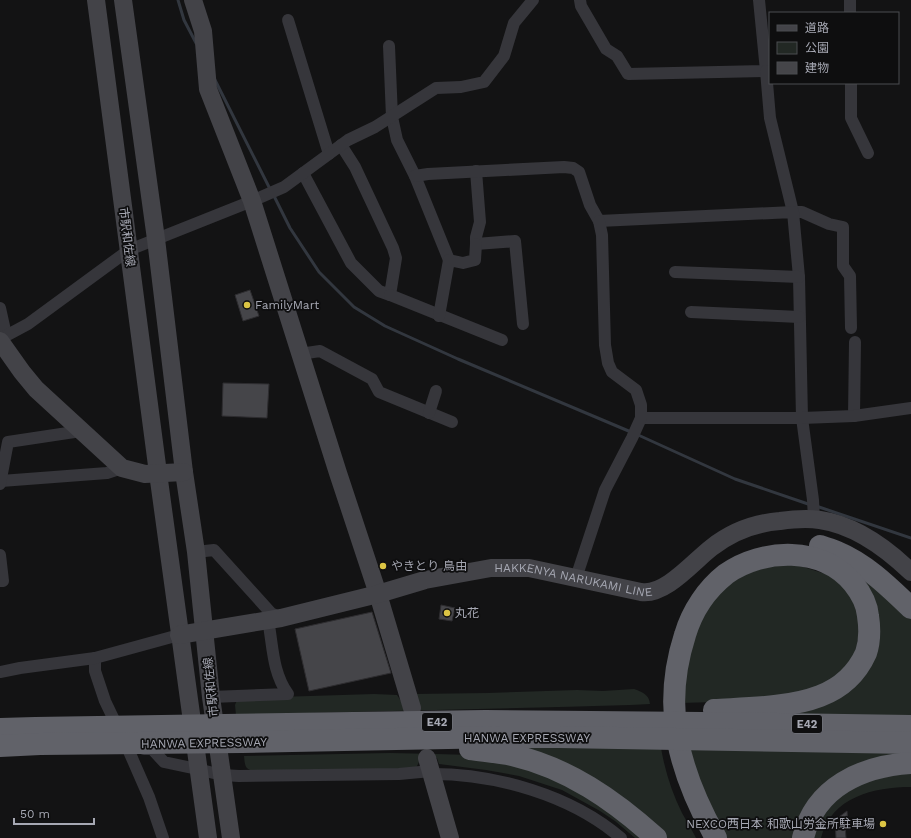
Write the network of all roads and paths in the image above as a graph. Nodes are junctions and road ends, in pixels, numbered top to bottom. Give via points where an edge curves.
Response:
1 (96, 0) edge
2 (123, 0) edge
3 (193, 0) edge
4 (533, 0) edge
5 (580, 0) edge
6 (759, 0) edge
7 (850, 0) edge
8 (850, 12) edge
9 (288, 20) dead end
10 (389, 46) dead end
11 (766, 72) junction
12 (851, 84) edge
13 (392, 117) junction
14 (341, 145) junction
15 (868, 153) dead end
16 (329, 154) junction
17 (476, 171) junction
18 (303, 173) junction
19 (416, 176) junction
20 (252, 201) junction
21 (793, 212) junction
22 (599, 221) junction
23 (156, 239) junction
24 (476, 244) junction
25 (129, 250) junction
26 (449, 260) junction
27 (675, 272) dead end
28 (799, 277) junction
29 (390, 296) junction
30 (0, 308) edge
31 (691, 312) dead end
32 (439, 316) junction
33 (799, 317) junction
34 (524, 324) dead end
35 (851, 328) dead end
36 (2, 339) edge
37 (502, 340) dead end
38 (855, 342) dead end
39 (300, 354) junction
40 (436, 391) dead end
41 (911, 408) edge
42 (429, 413) junction
43 (854, 416) junction
44 (641, 418) junction
45 (802, 418) junction
46 (452, 422) dead end
47 (82, 431) junction
48 (122, 468) junction
49 (184, 472) junction
50 (158, 473) junction
51 (0, 483) edge
52 (814, 510) junction
53 (196, 552) junction
54 (0, 554) edge
55 (911, 572) edge
56 (576, 578) junction
57 (0, 581) edge
58 (378, 594) junction
59 (911, 608) edge
60 (274, 619) junction
61 (205, 631) junction
62 (179, 635) junction
63 (95, 658) junction
64 (0, 672) edge
65 (211, 697) junction
66 (412, 708) dead end
67 (636, 724) junction
68 (702, 724) junction
69 (911, 726) edge
70 (0, 729) edge
71 (240, 734) junction
72 (398, 740) junction
73 (911, 743) edge
74 (0, 746) edge
75 (128, 749) junction
76 (911, 763) edge
77 (430, 768) junction
78 (197, 769) junction
79 (222, 775) junction
80 (804, 835) edge
81 (163, 838) edge
82 (208, 838) edge
83 (231, 838) edge
84 (450, 838) edge
85 (621, 838) edge
86 (656, 838) edge
87 (703, 838) edge
88 (716, 838) edge

1 - 25 street, 市駅和佐線
2 - 23 street
3 - 20 street via 203,31 208,89
4 - 13 street via 514,23 504,56 484,82 461,87 436,88
5 - 11 street via 606,49 617,56 628,74
6 - 11 street
7 - 8 street
9 - 16 street
10 - 13 street
11 - 21 street via 770,118
12 - 15 street via 851,118
13 - 14 street
13 - 19 street via 397,140
14 - 16 street
14 - 29 street via 355,167 393,248 396,258
16 - 18 street
17 - 19 street
17 - 22 street via 573,168 579,172 590,205
17 - 24 street via 480,222
18 - 20 street via 284,187
18 - 29 street via 351,263 379,290
19 - 26 street
20 - 23 street
20 - 39 street
21 - 22 street
21 - 28 street
21 - 35 street via 802,212 843,227 843,266 850,276
22 - 44 street via 602,235 605,345 608,363 612,372 636,390 641,405
23 - 25 street
23 - 49 street
24 - 26 street via 476,260 464,263
24 - 34 street via 515,241
25 - 36 street via 28,324
25 - 50 street, 市駅和佐線
26 - 32 street
27 - 28 street
28 - 33 street
29 - 32 street
30 - 36 street
31 - 33 street
32 - 37 street
33 - 45 street
36 - 47 street via 22,372 36,389
38 - 43 street
39 - 42 street via 320,351 372,380 379,392
39 - 58 street
40 - 42 street
41 - 43 street
42 - 46 street
43 - 45 street
44 - 45 street
44 - 56 street via 605,490
45 - 52 street
47 - 48 street
47 - 51 street via 8,442
48 - 50 street via 145,474
48 - 51 street via 107,473
49 - 50 street
49 - 53 street
50 - 62 street
52 - 55 street, HAKKENYA NARUKAMI LINE via 821,520 837,524 865,537
52 - 56 street, HAKKENYA NARUKAMI LINE via 805,519 771,522 738,531 718,542 679,576 654,592 645,593
53 - 60 street via 214,550
53 - 61 street
54 - 57 street via 3,581
56 - 58 street, HAKKENYA NARUKAMI LINE via 529,568 491,568 426,580
58 - 60 street, HAKKENYA NARUKAMI LINE
58 - 66 street
59 - 87 highway via 865,568 817,545 777,542 762,544 723,562 704,577 681,608 672,631 663,670 661,699 662,726 673,770
60 - 61 street, HAKKENYA NARUKAMI LINE
60 - 65 street via 271,632 276,668 288,694
61 - 62 street, HAKKENYA NARUKAMI LINE
61 - 65 street, 市駅和佐線
62 - 63 street
62 - 78 street, 市駅和佐線
63 - 64 street
63 - 75 street via 95,672 101,690
65 - 79 street, 市駅和佐線
67 - 68 highway
67 - 68 highway, HANWA EXPRESSWAY / E42
67 - 71 highway, HANWA EXPRESSWAY / E42 via 485,721
67 - 72 highway, HANWA EXPRESSWAY / E42 via 529,737
68 - 69 highway, HANWA EXPRESSWAY / E42
68 - 73 highway, HANWA EXPRESSWAY / E42
68 - 88 highway via 741,708 792,703 820,696 847,680 860,665 868,646 870,629 868,610 861,594 851,581 837,569 818,560 798,555 765,557 734,569 720,579 691,618 681,644 675,671 675,727 688,779
70 - 71 highway, HANWA EXPRESSWAY / E42
71 - 72 highway, HANWA EXPRESSWAY / E42
71 - 74 highway, HANWA EXPRESSWAY / E42
72 - 86 highway via 435,749 503,753 542,764 575,778 601,794
75 - 78 street via 152,749 164,762
75 - 81 street
76 - 80 highway via 866,771 841,783 823,798 812,813
77 - 79 street via 399,774
77 - 84 street
77 - 85 street via 508,783 538,792 592,816
78 - 79 street
78 - 82 street, 市駅和佐線
79 - 83 street, 市駅和佐線

